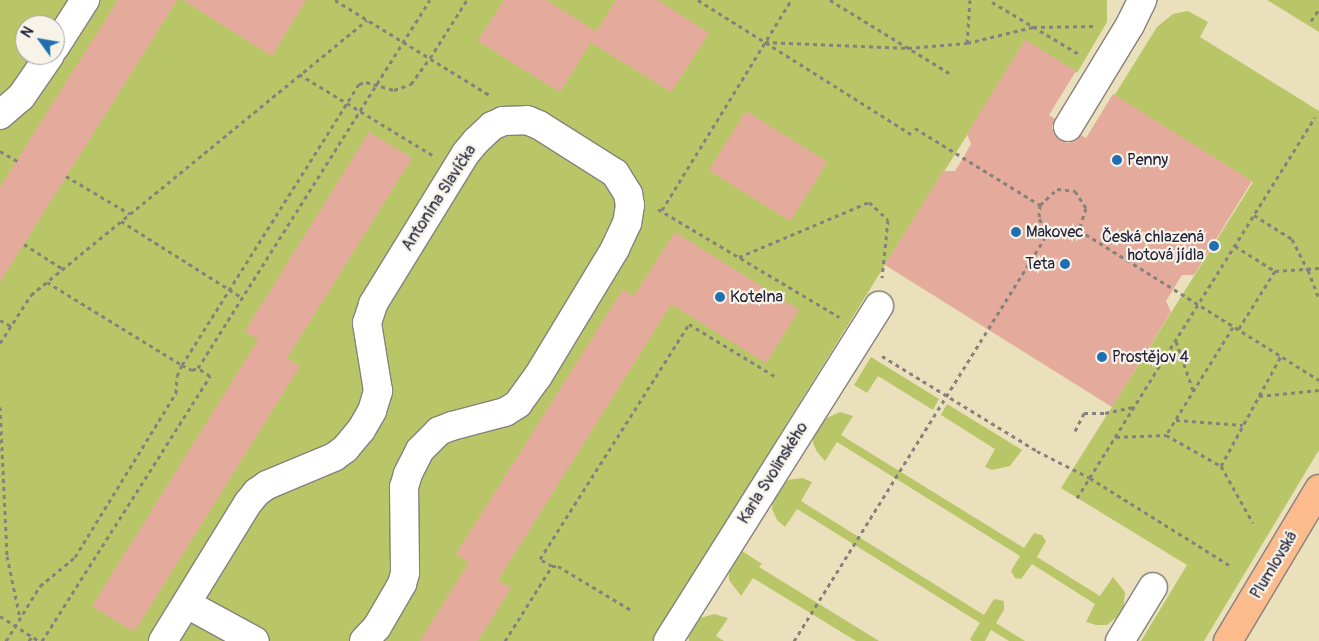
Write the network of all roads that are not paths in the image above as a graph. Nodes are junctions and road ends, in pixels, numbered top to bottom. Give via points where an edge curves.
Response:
1 (84, 0) edge
2 (1142, 0) edge
3 (65, 31) edge
4 (43, 65) edge
5 (0, 114) edge
6 (1068, 127) dead end
7 (879, 306) road end
8 (1319, 489) edge
9 (1153, 587) dead end
10 (186, 604) junction
11 (163, 641) edge
12 (255, 641) edge
13 (364, 641) edge
14 (668, 641) edge
15 (1120, 641) edge
16 (1228, 641) edge

1 - 3 street
2 - 6 street
4 - 5 street via 25,93
7 - 14 street, Karla Svolinského
8 - 16 main road, Plumlovská
9 - 15 street
10 - 11 street, Antonína Slavíčka
10 - 12 street
10 - 13 street, Antonína Slavíčka via 257,492 341,453 355,439 375,404 378,390 368,313 476,141 492,126 510,120 527,120 615,173 628,194 627,223 615,249 524,397 505,412 439,431 413,461 404,487 405,573 378,627

